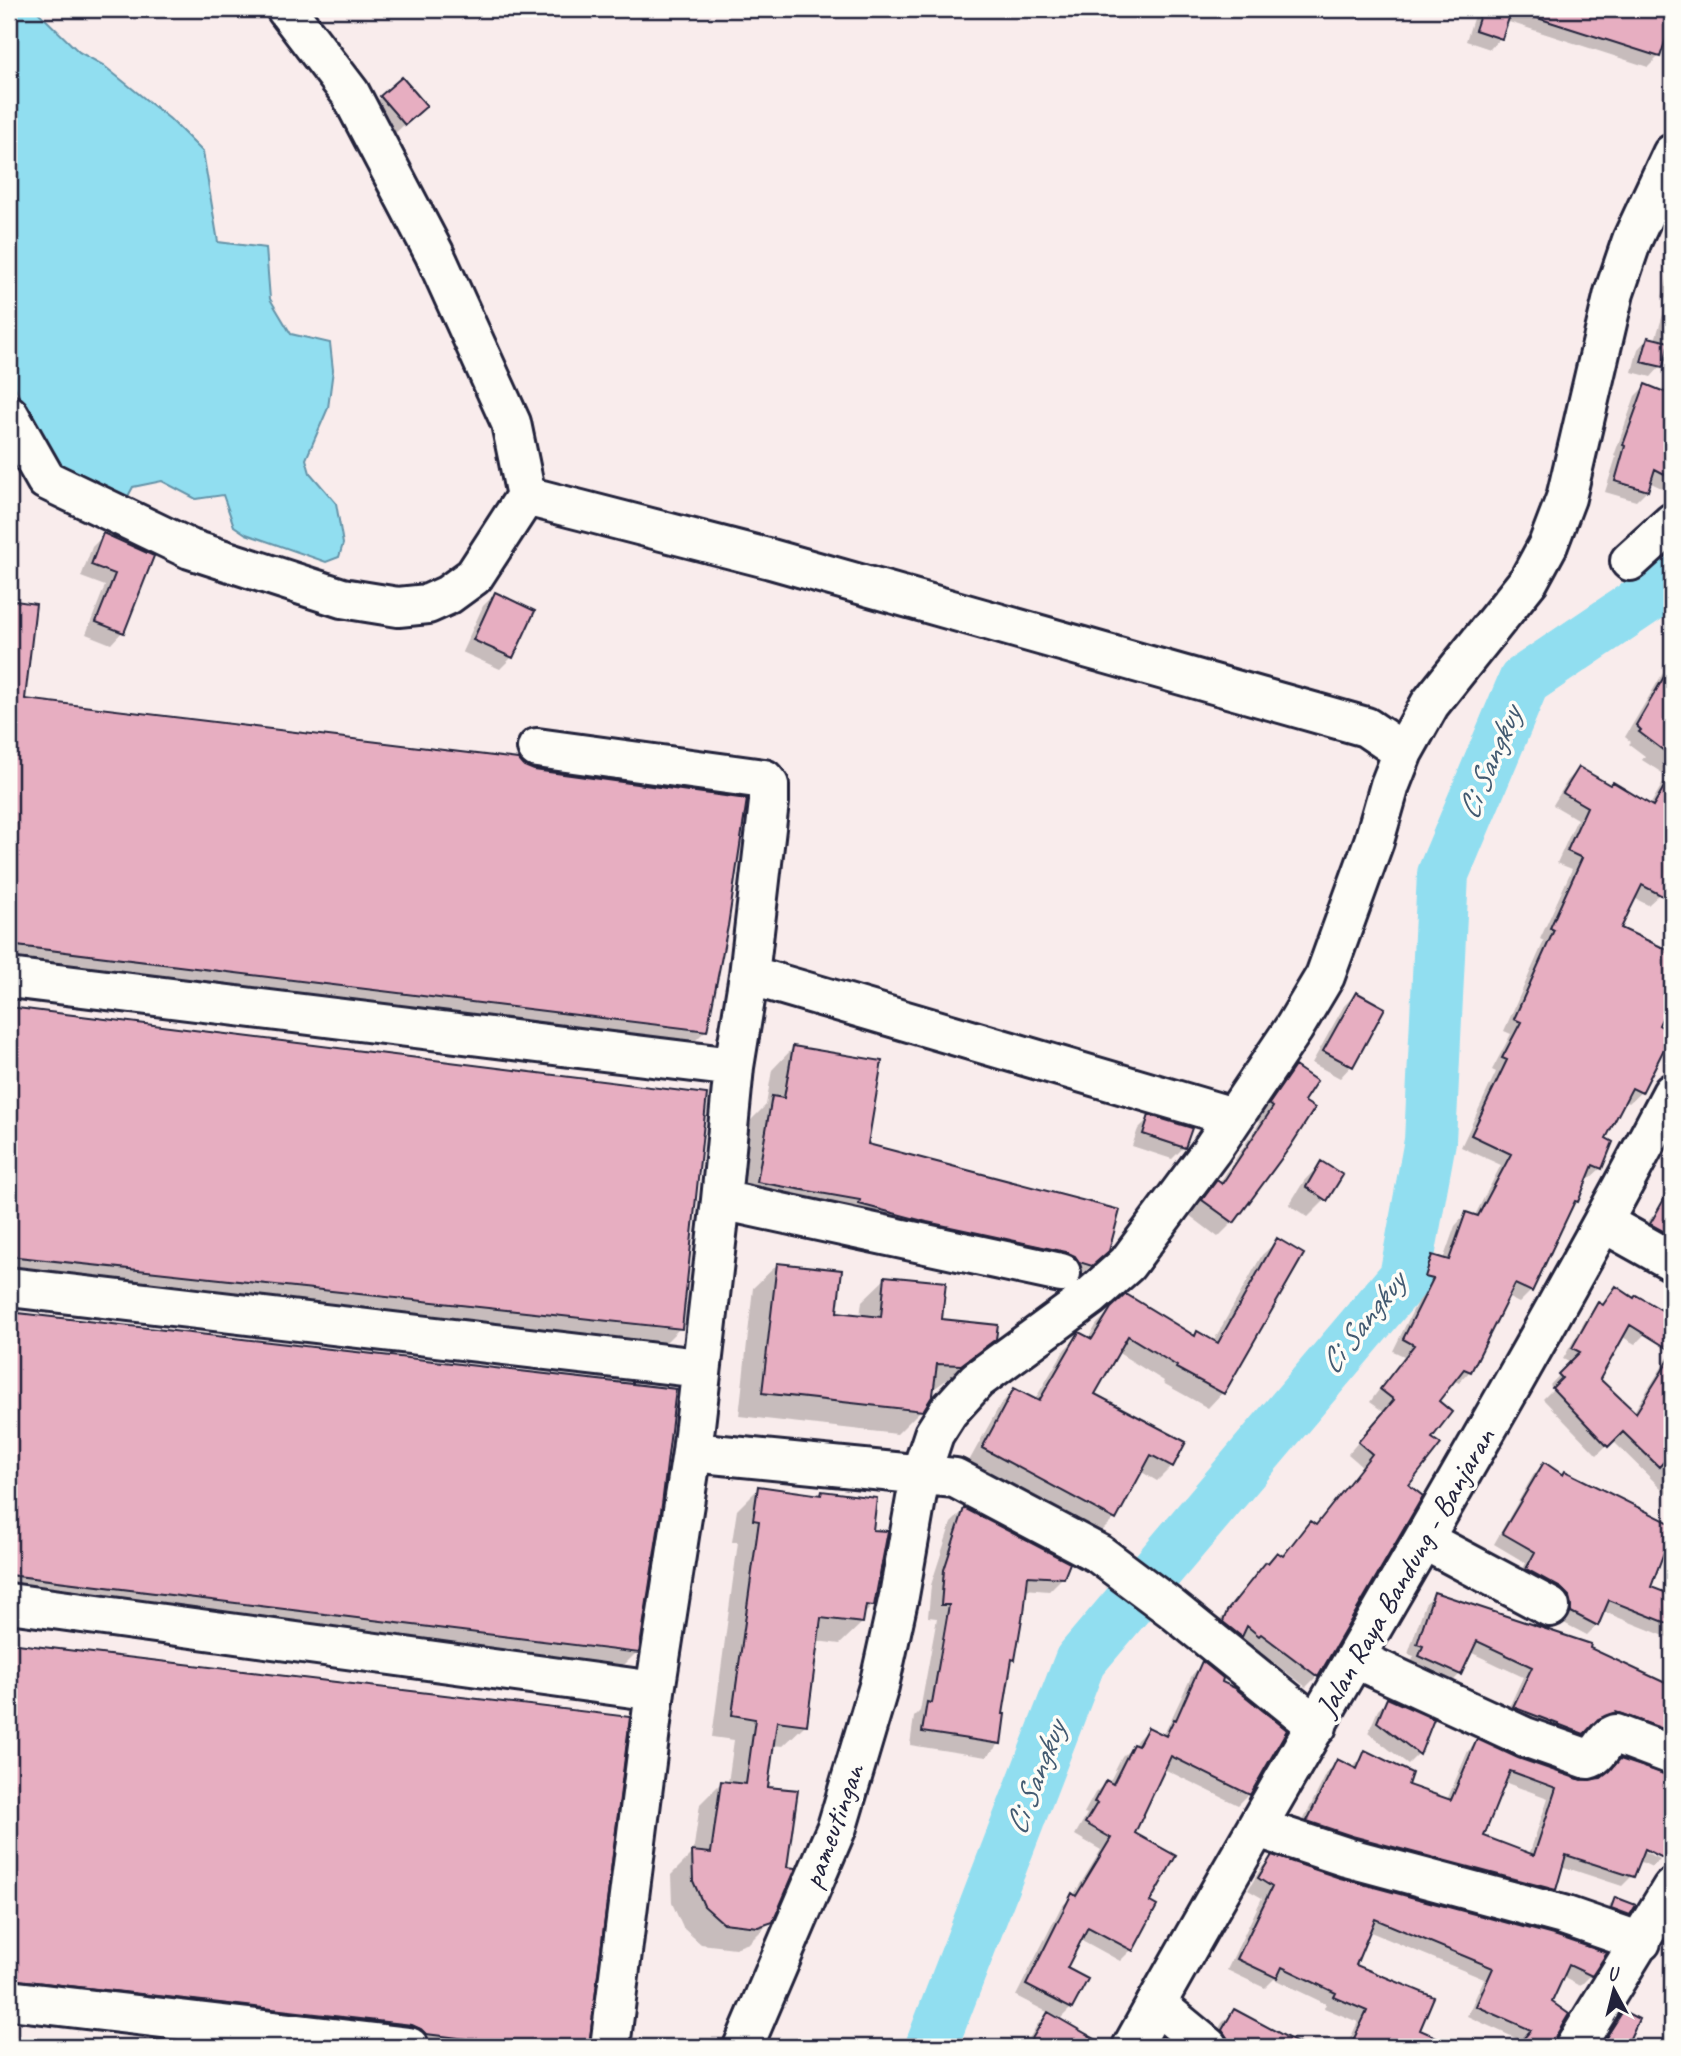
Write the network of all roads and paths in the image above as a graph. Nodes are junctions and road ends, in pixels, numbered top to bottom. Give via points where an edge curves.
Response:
1 (286, 9) edge
2 (1672, 154) edge
3 (9, 415) edge
4 (526, 496) junction
5 (1672, 523) edge
6 (1630, 561) dead end
7 (537, 748) dead end
8 (1404, 752) junction
9 (749, 975) junction
10 (9, 978) edge
11 (734, 1067) junction
12 (1672, 1093) edge
13 (1233, 1117) junction
14 (721, 1200) junction
15 (1604, 1223) junction
16 (1672, 1261) edge
17 (1060, 1273) dead end
18 (9, 1287) edge
19 (700, 1368) junction
20 (692, 1452) junction
21 (920, 1476) junction
22 (1424, 1540) junction
23 (9, 1603) edge
24 (1550, 1607) dead end
25 (1356, 1659) junction
26 (655, 1691) junction
27 (1317, 1726) junction
28 (1672, 1755) edge
29 (1258, 1828) junction
30 (1672, 1888) edge
31 (1641, 1942) junction
32 (9, 2000) edge
33 (1156, 2004) junction
34 (409, 2047) edge
35 (610, 2047) edge
36 (743, 2047) edge
37 (1132, 2047) edge
38 (1208, 2047) edge
39 (1575, 2047) edge

1 - 4 street via 350,93 435,253 511,424
2 - 8 street, pameutingan via 1632,240 1614,293 1569,486 1548,545 1529,580 1430,704
3 - 4 street via 46,480 190,549 342,598 398,607 428,604 474,576
4 - 8 street via 771,559 1366,727
5 - 6 street
7 - 9 street via 764,779 769,802
8 - 13 street, pameutingan via 1325,976
9 - 11 street
9 - 13 street
10 - 11 street
11 - 14 street
12 - 15 street, Jalan Raya Bandung - Banjaran
13 - 21 street, pameutingan via 1127,1264 977,1380 948,1412 934,1434
14 - 17 street
14 - 19 street
15 - 16 street
15 - 22 street, Jalan Raya Bandung - Banjaran
18 - 19 street
19 - 20 street
20 - 21 street
20 - 26 street
21 - 27 street via 955,1478 1099,1553
21 - 36 street, pameutingan via 879,1686 837,1827
22 - 24 street
22 - 25 street, Jalan Raya Bandung - Banjaran
23 - 26 street
25 - 27 street, Jalan Raya Bandung - Banjaran
25 - 28 street via 1525,1737 1588,1759 1616,1734
26 - 35 street
27 - 29 street, Jalan Raya Bandung - Banjaran
29 - 31 street via 1346,1857 1563,1915
29 - 33 street, Jalan Raya Bandung - Banjaran
30 - 31 street
31 - 39 street
32 - 34 street
33 - 37 street, Jalan Raya Bandung - Banjaran
33 - 38 street

